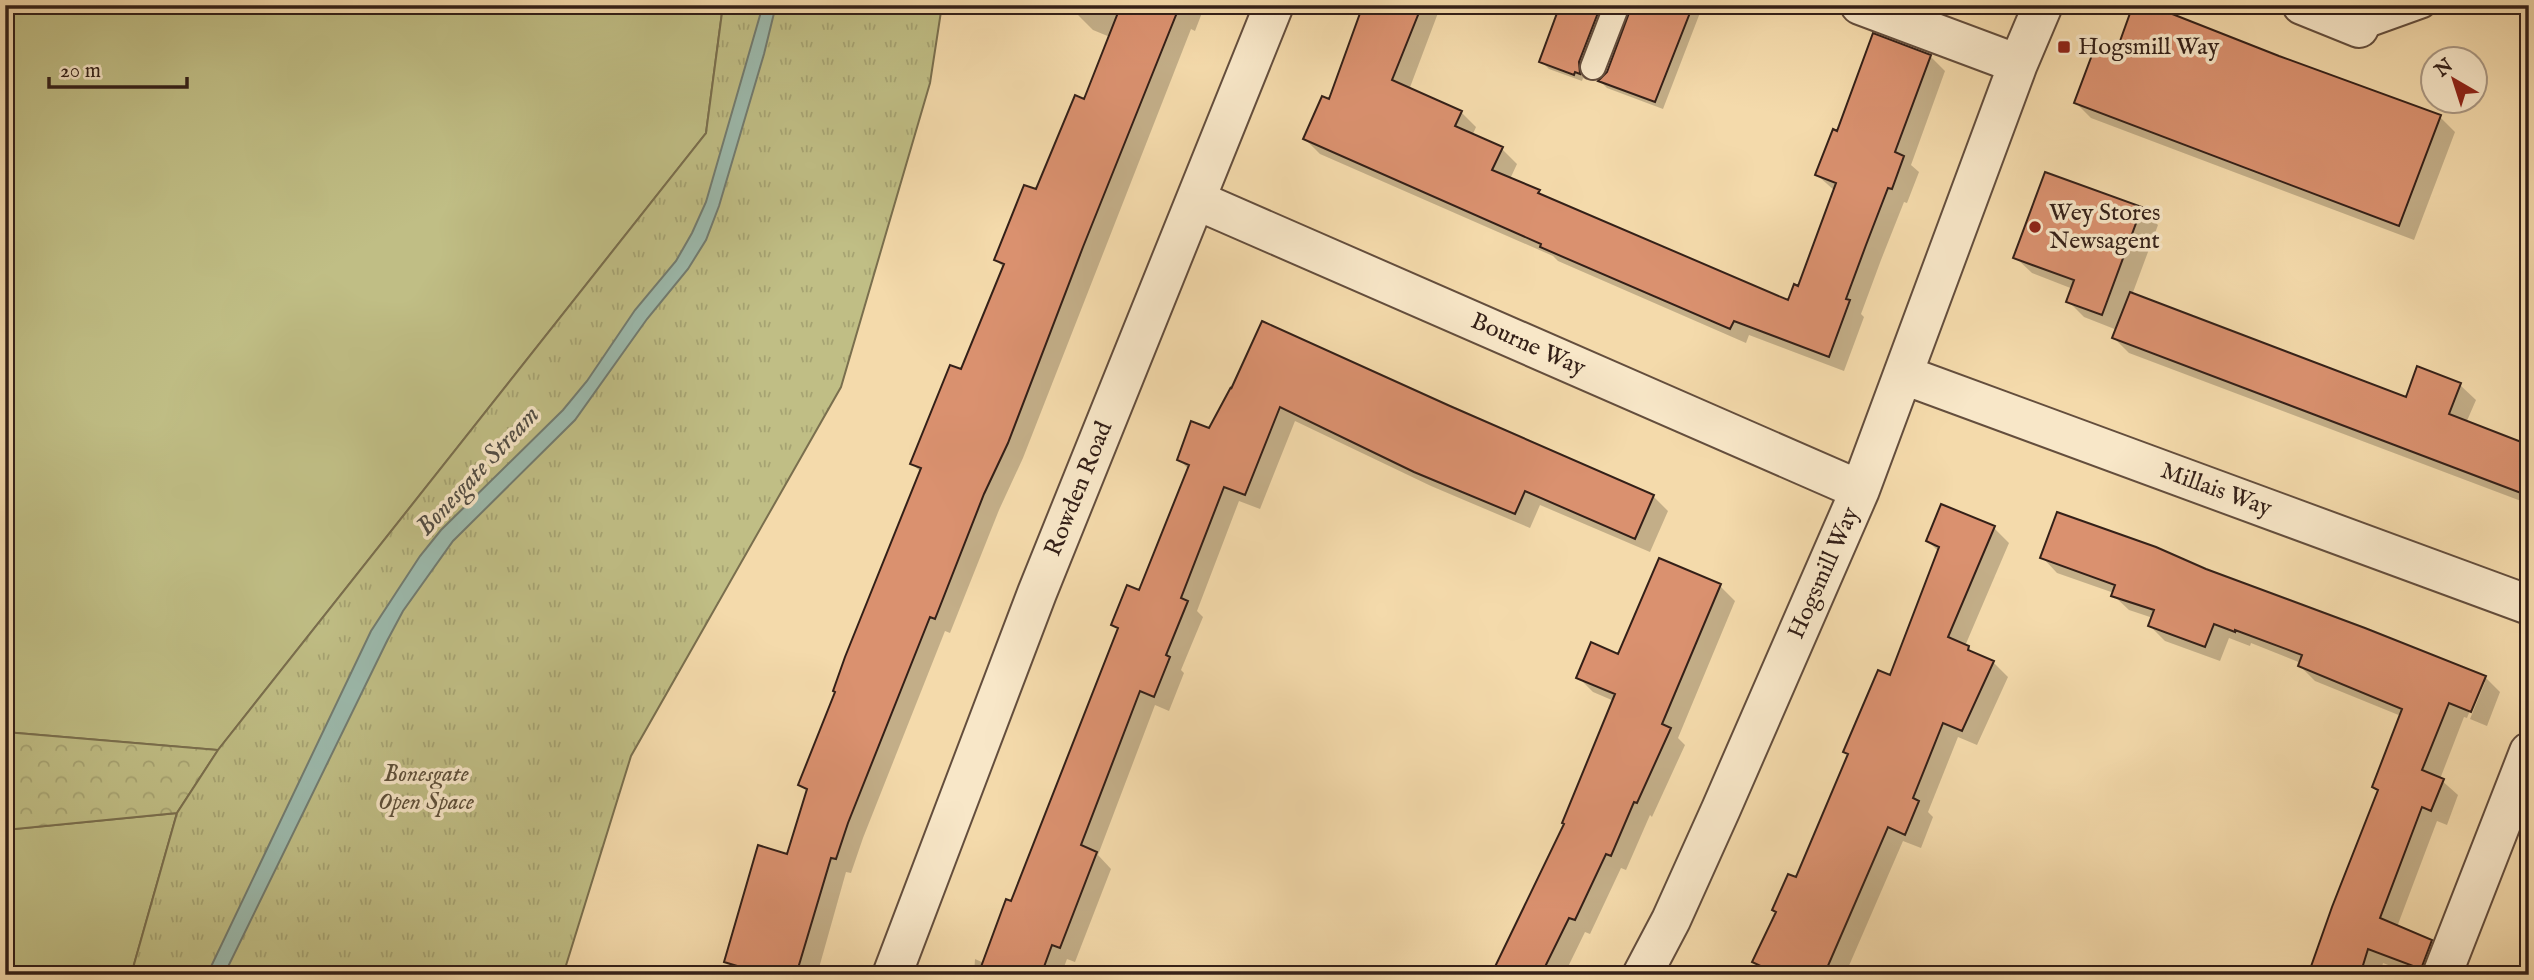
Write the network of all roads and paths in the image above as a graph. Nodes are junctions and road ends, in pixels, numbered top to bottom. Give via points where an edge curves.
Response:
1 (1274, 5) edge
2 (1617, 5) edge
3 (1860, 5) edge
4 (2043, 5) edge
5 (2302, 5) edge
6 (2423, 5) edge
7 (2359, 28) joint
8 (2018, 64) junction
9 (1593, 67) dead end
10 (1196, 200) junction
11 (1904, 375) junction
12 (1860, 490) junction
13 (2529, 605) edge
14 (2529, 752) edge
15 (892, 975) edge
16 (1642, 975) edge
17 (2442, 975) edge

1 - 10 street, Rowden Road
2 - 9 lane
3 - 8 street
4 - 8 street, Hogsmill Way
5 - 7 street
6 - 7 lane
8 - 11 street, Hogsmill Way
10 - 12 street, Bourne Way
10 - 15 street, Rowden Road via 1037,593
11 - 12 street, Hogsmill Way
11 - 13 street, Millais Way
12 - 16 street, Hogsmill Way via 1716,821
14 - 17 street

